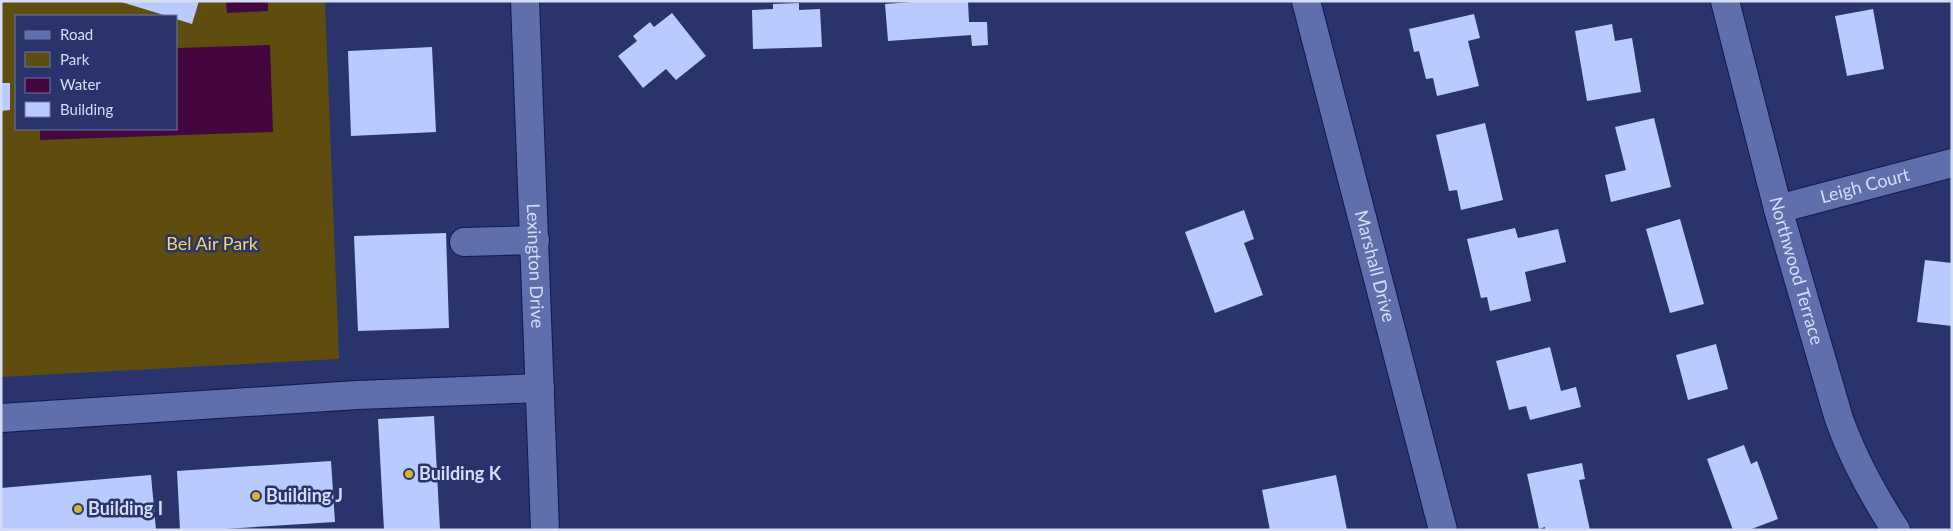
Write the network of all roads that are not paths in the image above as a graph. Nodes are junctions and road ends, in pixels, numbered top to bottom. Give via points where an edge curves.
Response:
1 (525, 1) edge
2 (1306, 1) edge
3 (1725, 1) edge
4 (1952, 163) edge
5 (1778, 208) junction
6 (534, 240) junction
7 (464, 242) dead end
8 (540, 388) junction
9 (1, 418) edge
10 (544, 530) edge
11 (1443, 530) edge
12 (1896, 530) edge

1 - 6 street, Lexington Drive
2 - 11 street, Marshall Drive
3 - 5 street, Northwood Terrace
4 - 5 street, Leigh Court
5 - 12 street, Northwood Terrace via 1848,445
6 - 7 street
6 - 8 street, Lexington Drive
8 - 9 street via 357,395
8 - 10 street, Lexington Drive

